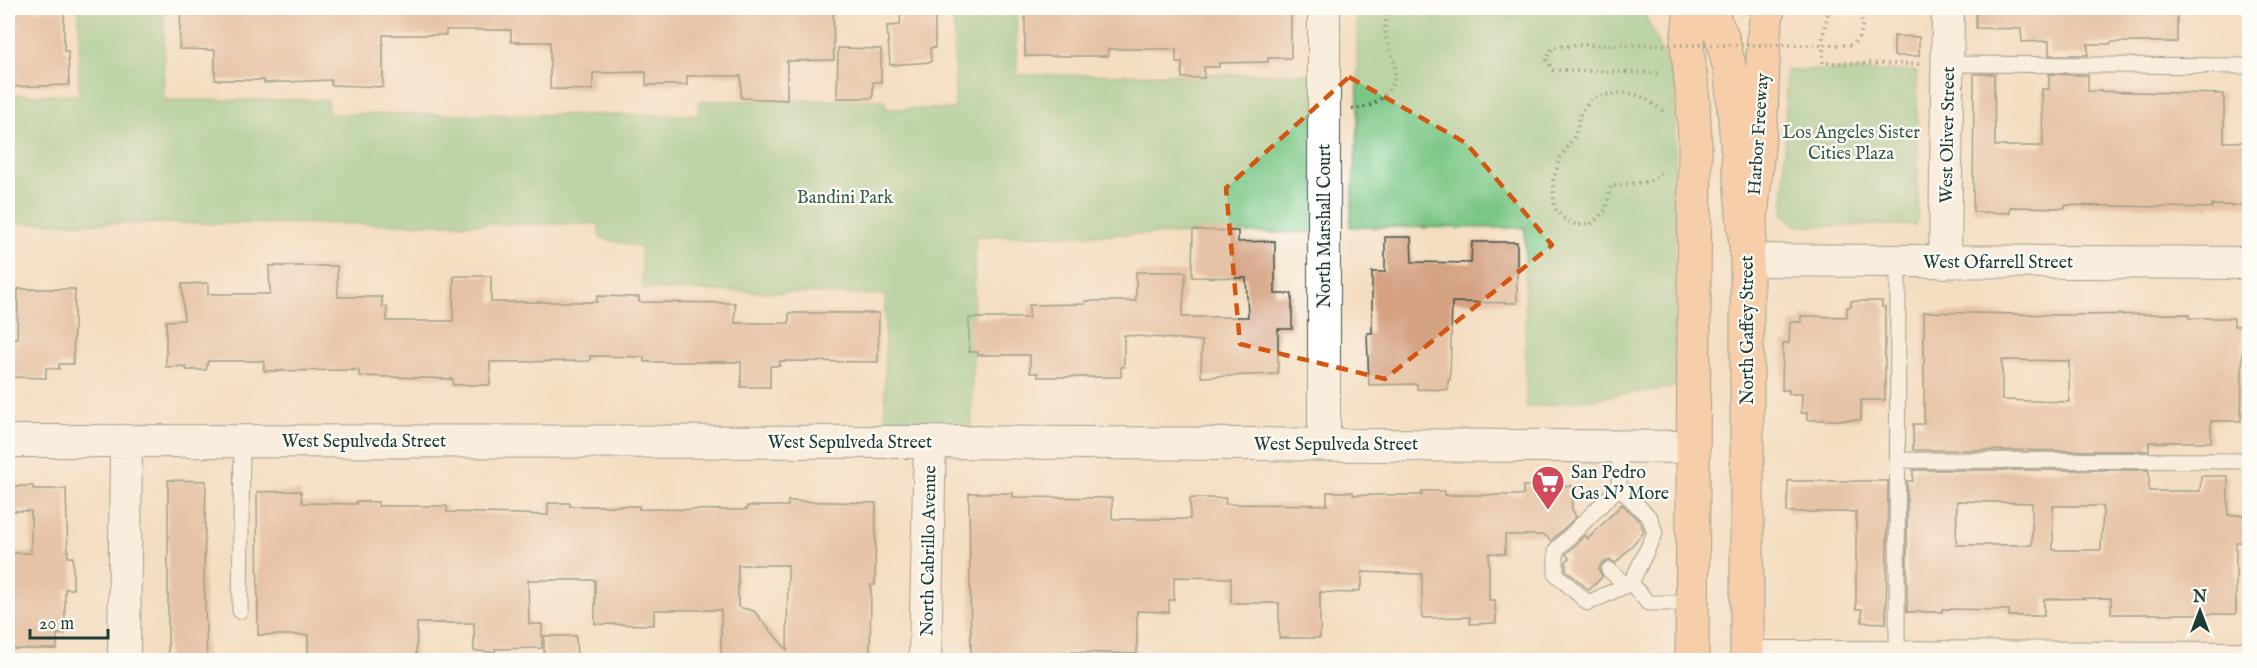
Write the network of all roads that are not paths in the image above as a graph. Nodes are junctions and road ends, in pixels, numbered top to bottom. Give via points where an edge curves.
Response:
1 (1324, 8) edge
2 (1691, 8) edge
3 (1703, 8) edge
4 (1768, 8) edge
5 (1948, 8) edge
6 (1947, 64) junction
7 (2250, 66) edge
8 (1747, 260) junction
9 (1898, 261) junction
10 (1945, 262) junction
11 (2250, 262) edge
12 (8, 441) edge
13 (126, 441) junction
14 (242, 441) junction
15 (930, 441) junction
16 (1324, 444) junction
17 (1620, 446) junction
18 (1693, 447) junction
19 (1897, 460) junction
20 (2250, 461) edge
21 (1619, 487) junction
22 (1609, 570) dead end
23 (1629, 584) junction
24 (1692, 603) junction
25 (240, 611) dead end
26 (1897, 658) edge
27 (2250, 658) edge
28 (1747, 659) edge
29 (124, 660) edge
30 (925, 660) edge
31 (1692, 660) edge

1 - 16 street, North Marshall Court
2 - 18 main road via 1687,44 1695,142
3 - 8 main road, North Gaffey Street via 1722,36 1731,74
4 - 8 main road, Harbor Freeway
5 - 6 street, West Oliver Street
6 - 7 lane
6 - 10 street, West Oliver Street
8 - 9 street, West Ofarrell Street
8 - 28 main road, North Gaffey Street
9 - 10 street, West Ofarrell Street
9 - 19 lane
10 - 11 street, West Ofarrell Street
12 - 13 street, West Sepulveda Street
13 - 14 street, West Sepulveda Street
13 - 29 street
14 - 15 street, West Sepulveda Street
14 - 25 lane
15 - 16 street, West Sepulveda Street
15 - 30 street, North Cabrillo Avenue
16 - 17 street, West Sepulveda Street
17 - 18 street, West Sepulveda Street
17 - 21 lane
18 - 24 main road
19 - 20 lane
19 - 26 lane
21 - 23 lane via 1650,518 1655,533 1639,550
21 - 23 lane via 1603,513 1578,539 1556,550 1556,574 1588,603
22 - 23 lane
23 - 24 lane via 1648,603
24 - 31 main road
26 - 27 street
26 - 28 street

